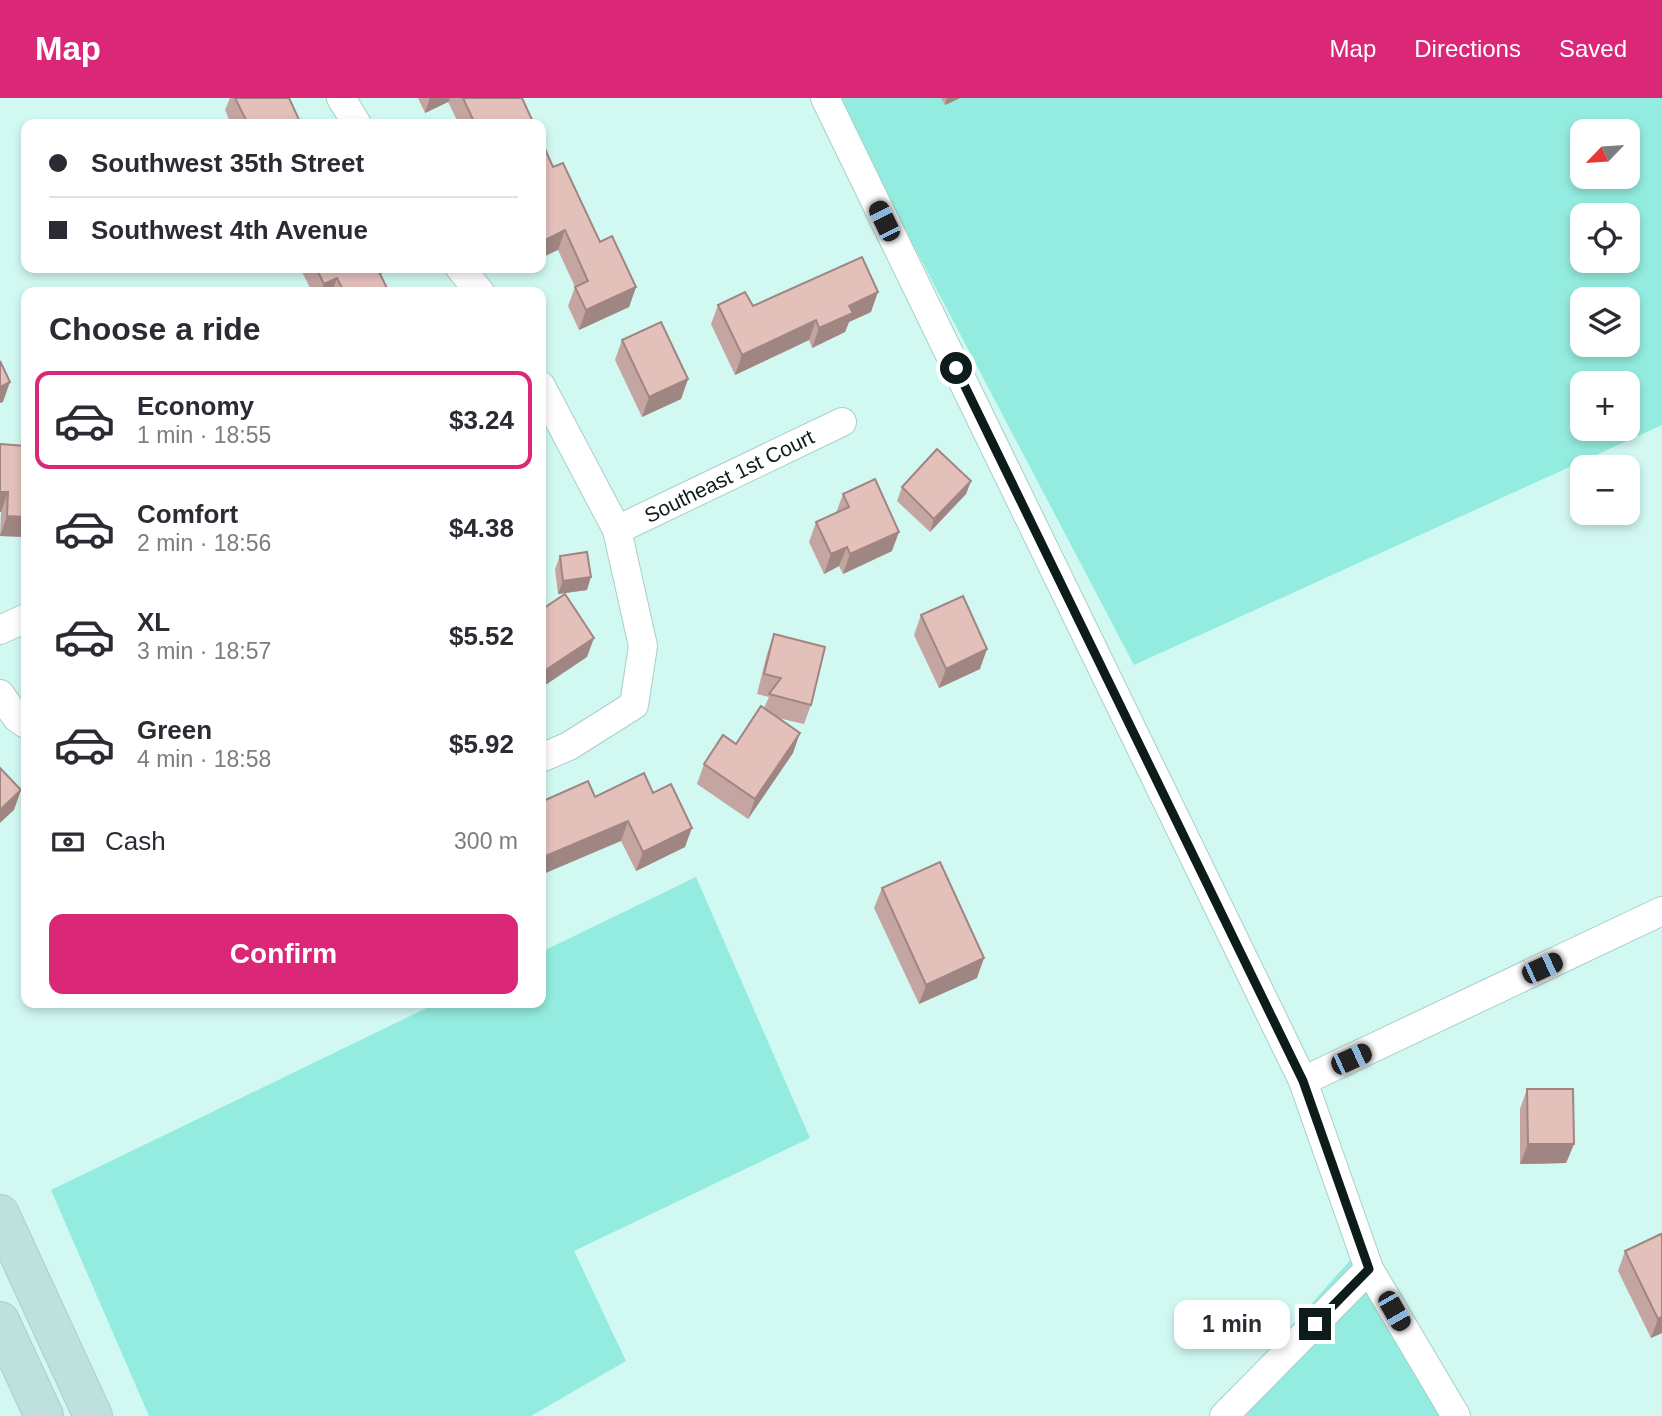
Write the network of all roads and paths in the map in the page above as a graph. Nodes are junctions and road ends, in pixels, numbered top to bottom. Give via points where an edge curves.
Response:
1 (341, 98) edge
2 (825, 98) edge
3 (354, 119) edge
4 (464, 273) edge
5 (476, 287) edge
6 (546, 395) edge
7 (842, 422) dead end
8 (617, 530) junction
9 (21, 620) edge
10 (0, 630) edge
11 (0, 694) edge
12 (21, 721) edge
13 (546, 756) edge
14 (1662, 911) edge
15 (1303, 1081) junction
16 (0, 1214) edge
17 (1369, 1269) junction
18 (0, 1321) edge
19 (44, 1416) edge
20 (93, 1416) edge
21 (1224, 1416) edge
22 (1455, 1416) edge

1 - 3 street
2 - 15 street
4 - 5 street
6 - 8 street
7 - 8 street, Southeast 1st Court
8 - 13 street via 643,646 634,705
9 - 10 street
11 - 12 street
14 - 15 street
15 - 17 street
16 - 20 main road
17 - 21 street
17 - 22 street
18 - 19 main road

